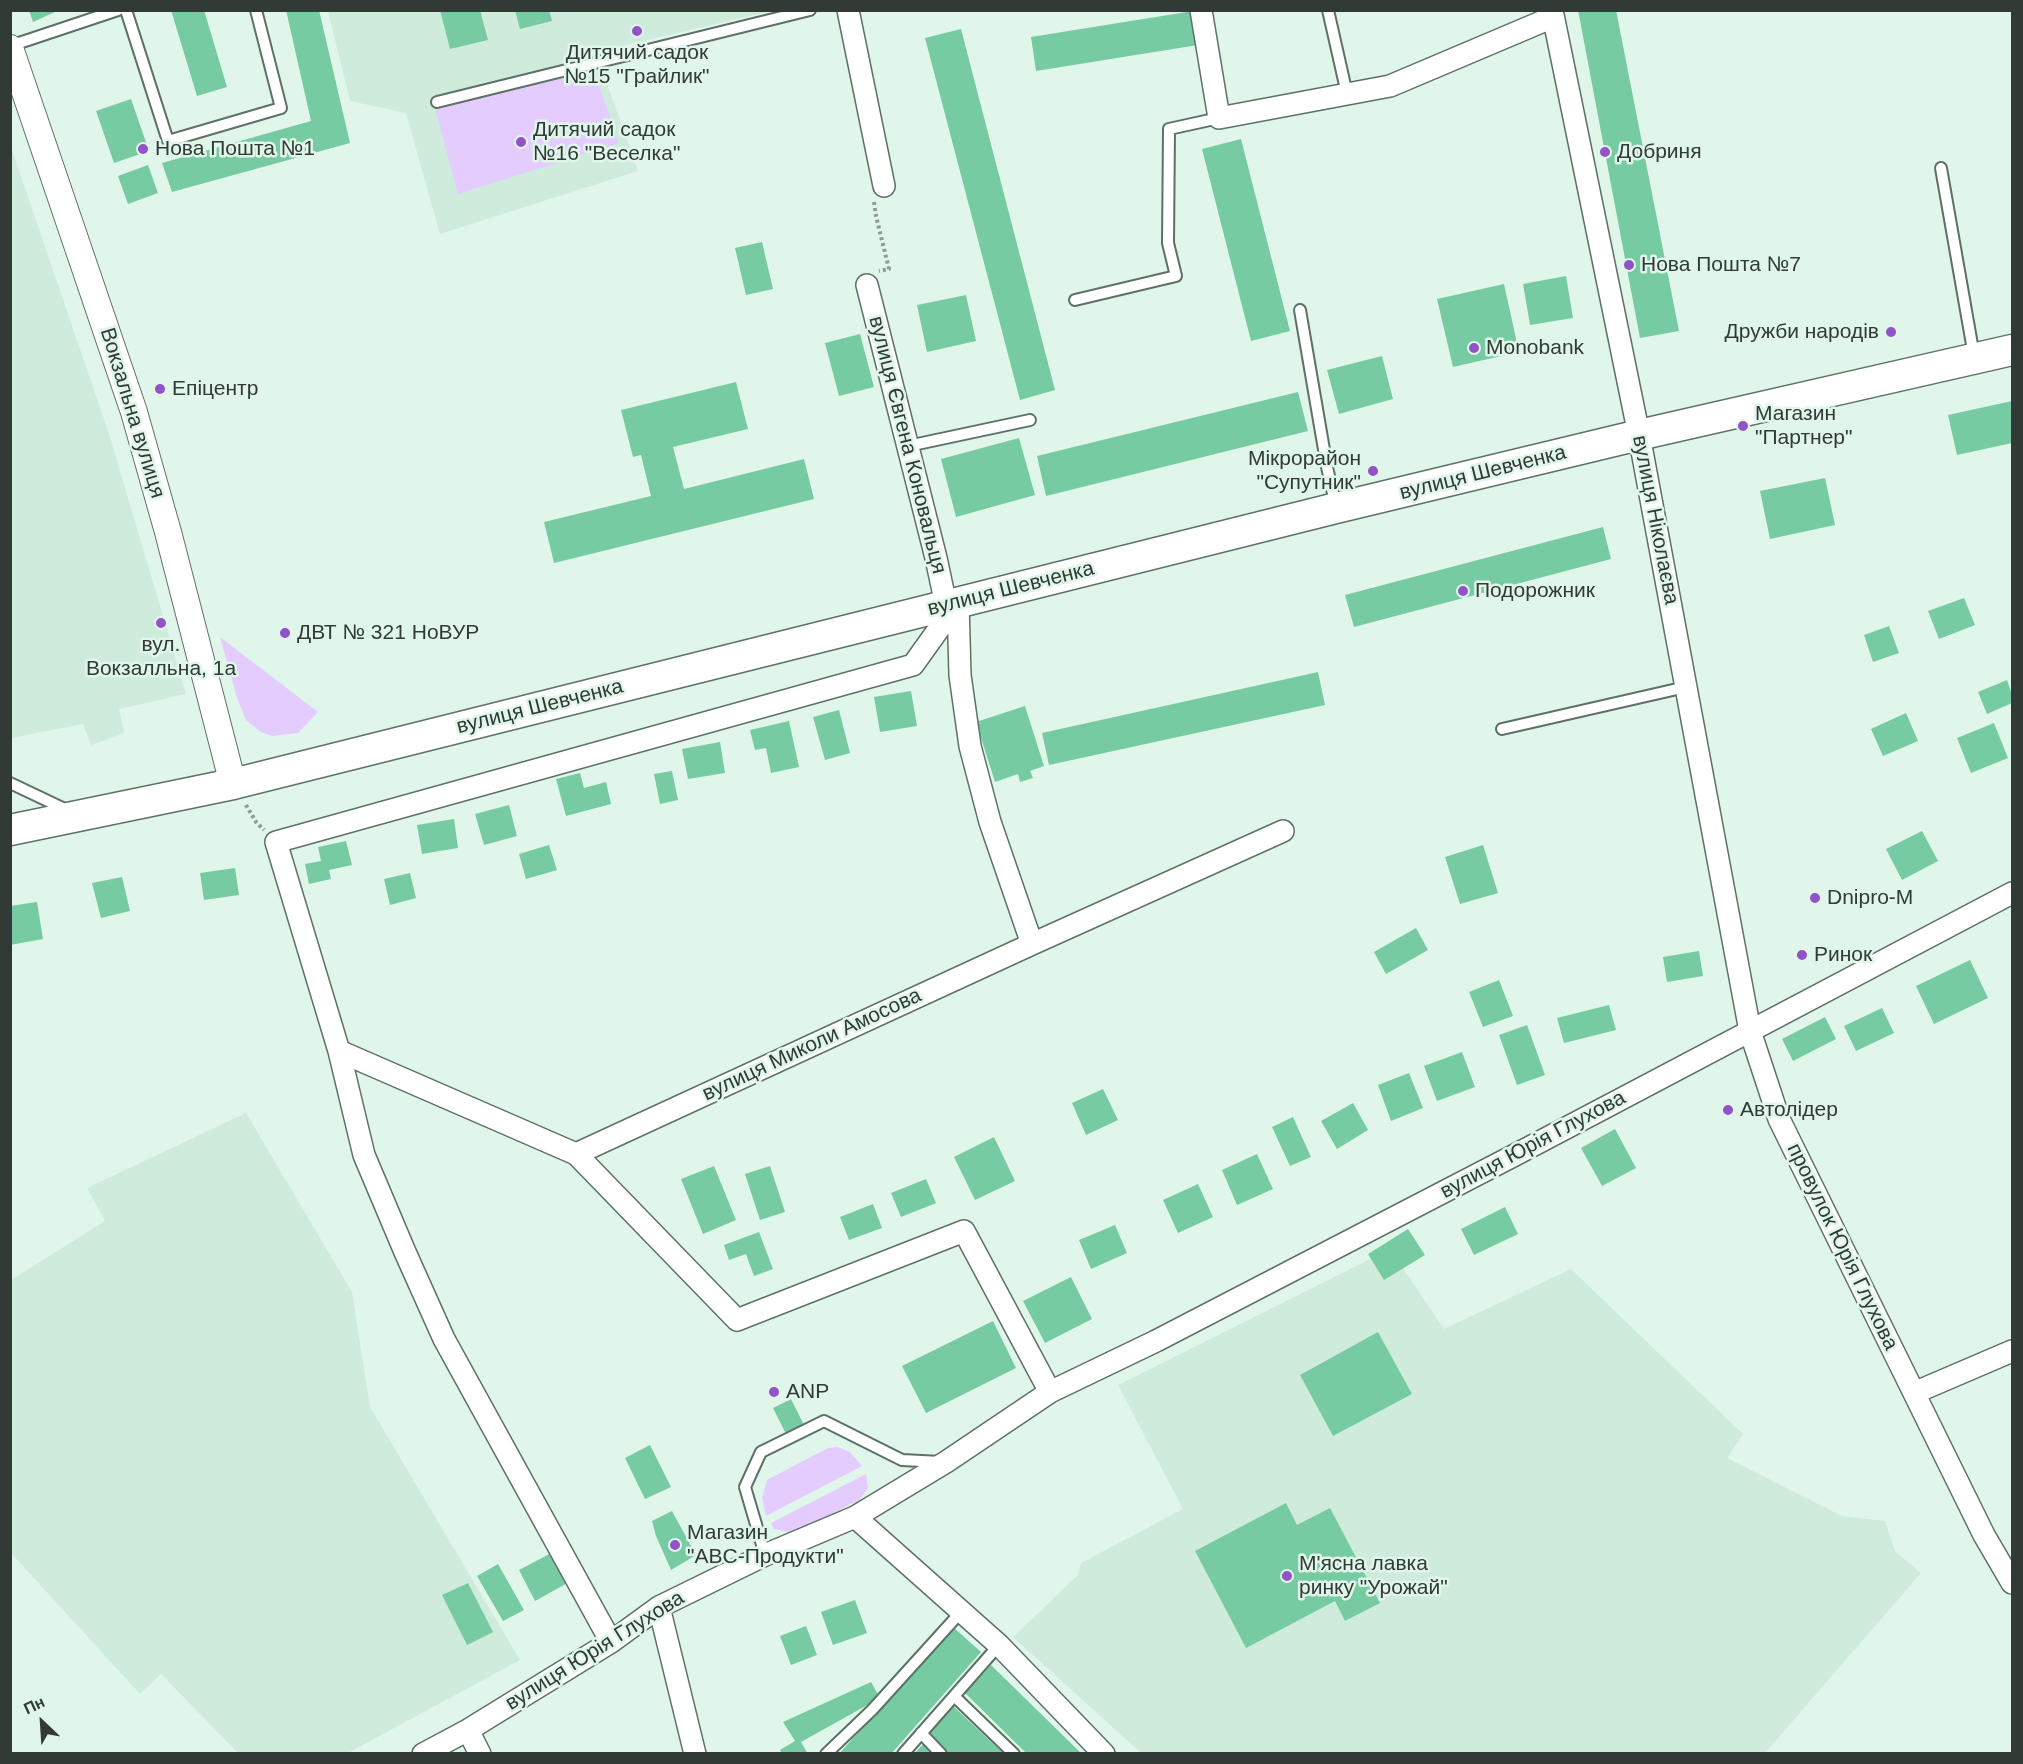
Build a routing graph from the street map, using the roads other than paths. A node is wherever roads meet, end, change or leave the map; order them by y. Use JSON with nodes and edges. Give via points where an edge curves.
{"nodes":[{"id":1,"x":118,"y":10,"type":"edge"},
{"id":2,"x":126,"y":10,"type":"edge"},
{"id":3,"x":256,"y":10,"type":"edge"},
{"id":4,"x":810,"y":10,"type":"edge"},
{"id":5,"x":848,"y":10,"type":"edge"},
{"id":6,"x":1201,"y":10,"type":"edge"},
{"id":7,"x":1328,"y":10,"type":"edge"},
{"id":8,"x":1553,"y":14,"type":"edge"},
{"id":9,"x":10,"y":47,"type":"edge"},
{"id":10,"x":1347,"y":94,"type":"junction"},
{"id":11,"x":437,"y":102,"type":"dead end"},
{"id":12,"x":1218,"y":118,"type":"junction"},
{"id":13,"x":1941,"y":168,"type":"dead end"},
{"id":14,"x":884,"y":186,"type":"road end"},
{"id":15,"x":867,"y":285,"type":"road end"},
{"id":16,"x":1075,"y":300,"type":"dead end"},
{"id":17,"x":1300,"y":310,"type":"dead end"},
{"id":18,"x":2013,"y":350,"type":"edge"},
{"id":19,"x":1975,"y":359,"type":"junction"},
{"id":20,"x":1030,"y":420,"type":"dead end"},
{"id":21,"x":1639,"y":435,"type":"junction"},
{"id":22,"x":908,"y":446,"type":"junction"},
{"id":23,"x":1336,"y":508,"type":"junction"},
{"id":24,"x":952,"y":603,"type":"junction"},
{"id":25,"x":1686,"y":687,"type":"junction"},
{"id":26,"x":1502,"y":729,"type":"dead end"},
{"id":27,"x":10,"y":783,"type":"edge"},
{"id":28,"x":233,"y":784,"type":"junction"},
{"id":29,"x":80,"y":816,"type":"junction"},
{"id":30,"x":10,"y":830,"type":"edge"},
{"id":31,"x":1283,"y":831,"type":"dead end"},
{"id":32,"x":2013,"y":893,"type":"edge"},
{"id":33,"x":1032,"y":944,"type":"junction"},
{"id":34,"x":1750,"y":1031,"type":"junction"},
{"id":35,"x":339,"y":1051,"type":"junction"},
{"id":36,"x":576,"y":1154,"type":"junction"},
{"id":37,"x":2013,"y":1351,"type":"edge"},
{"id":38,"x":1050,"y":1392,"type":"junction"},
{"id":39,"x":1914,"y":1393,"type":"junction"},
{"id":40,"x":946,"y":1462,"type":"junction"},
{"id":41,"x":855,"y":1517,"type":"junction"},
{"id":42,"x":765,"y":1555,"type":"junction"},
{"id":43,"x":2013,"y":1583,"type":"edge"},
{"id":44,"x":659,"y":1607,"type":"junction"},
{"id":45,"x":960,"y":1613,"type":"junction"},
{"id":46,"x":611,"y":1642,"type":"junction"},
{"id":47,"x":999,"y":1645,"type":"junction"},
{"id":48,"x":954,"y":1696,"type":"junction"},
{"id":49,"x":468,"y":1730,"type":"junction"},
{"id":50,"x":921,"y":1733,"type":"junction"},
{"id":51,"x":423,"y":1754,"type":"edge"},
{"id":52,"x":480,"y":1754,"type":"edge"},
{"id":53,"x":695,"y":1754,"type":"edge"},
{"id":54,"x":826,"y":1754,"type":"edge"},
{"id":55,"x":903,"y":1754,"type":"edge"},
{"id":56,"x":941,"y":1754,"type":"edge"},
{"id":57,"x":1014,"y":1754,"type":"edge"},
{"id":58,"x":1104,"y":1754,"type":"edge"}],
"edges":[{"from":1,"to":9,"type":"lane"},
{"from":2,"to":3,"type":"lane","via":[[168,141],[281,108]]},
{"from":4,"to":11,"type":"lane"},
{"from":5,"to":14,"type":"street"},
{"from":6,"to":12,"type":"street"},
{"from":7,"to":10,"type":"lane"},
{"from":8,"to":10,"type":"street","via":[[1390,86]]},
{"from":8,"to":21,"type":"street","name":"вулиця Ніколаєва"},
{"from":9,"to":28,"type":"street","name":"Вокзальна вулиця","via":[[134,412]]},
{"from":10,"to":12,"type":"street"},
{"from":12,"to":16,"type":"lane","via":[[1169,129],[1167,243],[1176,276]]},
{"from":13,"to":19,"type":"lane"},
{"from":15,"to":22,"type":"street","name":"вулиця Євгена Коновальця"},
{"from":17,"to":23,"type":"lane"},
{"from":18,"to":19,"type":"main road","name":"вулиця Шевченка"},
{"from":19,"to":21,"type":"main road","name":"вулиця Шевченка"},
{"from":20,"to":22,"type":"lane"},
{"from":21,"to":23,"type":"main road","name":"вулиця Шевченка"},
{"from":21,"to":25,"type":"street","name":"вулиця Ніколаєва"},
{"from":22,"to":24,"type":"street","name":"вулиця Євгена Коновальця"},
{"from":23,"to":24,"type":"main road","name":"вулиця Шевченка"},
{"from":24,"to":28,"type":"main road","name":"вулиця Шевченка"},
{"from":24,"to":33,"type":"street","name":"вулиця Євгена Коновальця","via":[[973,756],[990,822]]},
{"from":24,"to":35,"type":"street","via":[[913,665],[276,842]]},
{"from":25,"to":26,"type":"lane"},
{"from":25,"to":34,"type":"street","name":"вулиця Ніколаєва"},
{"from":27,"to":29,"type":"lane"},
{"from":28,"to":29,"type":"main road","name":"вулиця Шевченка"},
{"from":29,"to":30,"type":"main road","name":"вулиця Шевченка"},
{"from":31,"to":33,"type":"street","name":"вулиця Миколи Амосова"},
{"from":32,"to":34,"type":"street","name":"вулиця Юрія Глухова"},
{"from":33,"to":36,"type":"street","name":"вулиця Миколи Амосова"},
{"from":34,"to":38,"type":"street","name":"вулиця Юрія Глухова","via":[[1156,1341]]},
{"from":34,"to":39,"type":"street","name":"провулок Юрія Глухова","via":[[1779,1119]]},
{"from":35,"to":36,"type":"street"},
{"from":35,"to":46,"type":"street","via":[[364,1155],[444,1339]]},
{"from":36,"to":38,"type":"street","via":[[737,1320],[964,1231]]},
{"from":37,"to":39,"type":"street"},
{"from":38,"to":40,"type":"street","name":"вулиця Юрія Глухова"},
{"from":39,"to":43,"type":"street","name":"провулок Юрія Глухова","via":[[1984,1535]]},
{"from":40,"to":41,"type":"street","name":"вулиця Юрія Глухова"},
{"from":40,"to":42,"type":"lane","via":[[902,1460],[824,1421],[761,1452],[745,1487]]},
{"from":41,"to":42,"type":"street","name":"вулиця Юрія Глухова"},
{"from":41,"to":45,"type":"street"},
{"from":42,"to":44,"type":"street","name":"вулиця Юрія Глухова"},
{"from":44,"to":46,"type":"street","name":"вулиця Юрія Глухова"},
{"from":44,"to":53,"type":"street"},
{"from":45,"to":47,"type":"street"},
{"from":45,"to":54,"type":"lane","via":[[872,1710]]},
{"from":46,"to":49,"type":"street","name":"вулиця Юрія Глухова"},
{"from":47,"to":48,"type":"lane"},
{"from":47,"to":58,"type":"street"},
{"from":48,"to":50,"type":"lane"},
{"from":48,"to":57,"type":"lane"},
{"from":49,"to":51,"type":"street","name":"вулиця Юрія Глухова"},
{"from":49,"to":52,"type":"street"},
{"from":50,"to":55,"type":"lane"},
{"from":50,"to":56,"type":"lane"}]}
